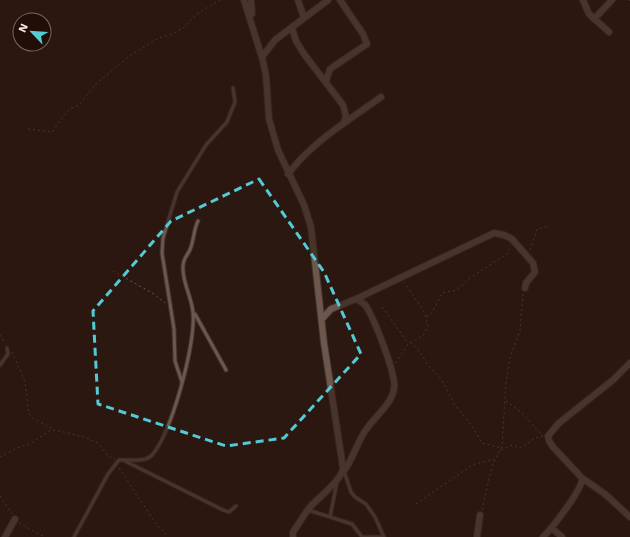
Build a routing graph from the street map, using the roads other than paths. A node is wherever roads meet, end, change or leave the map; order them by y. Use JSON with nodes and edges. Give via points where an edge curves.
{"nodes":[{"id":1,"x":244,"y":0,"type":"edge"},
{"id":2,"x":250,"y":0,"type":"edge"},
{"id":3,"x":298,"y":0,"type":"edge"},
{"id":4,"x":328,"y":0,"type":"edge"},
{"id":5,"x":340,"y":0,"type":"edge"},
{"id":6,"x":583,"y":0,"type":"edge"},
{"id":7,"x":612,"y":0,"type":"edge"},
{"id":8,"x":304,"y":18,"type":"junction"},
{"id":9,"x":594,"y":19,"type":"junction"},
{"id":10,"x":253,"y":24,"type":"junction"},
{"id":11,"x":292,"y":28,"type":"junction"},
{"id":12,"x":609,"y":32,"type":"dead end"},
{"id":13,"x":262,"y":57,"type":"junction"},
{"id":14,"x":326,"y":81,"type":"junction"},
{"id":15,"x":233,"y":88,"type":"dead end"},
{"id":16,"x":381,"y":97,"type":"dead end"},
{"id":17,"x":344,"y":122,"type":"junction"},
{"id":18,"x":288,"y":174,"type":"junction"},
{"id":19,"x":198,"y":221,"type":"dead end"},
{"id":20,"x":525,"y":288,"type":"road end"},
{"id":21,"x":362,"y":296,"type":"junction"},
{"id":22,"x":356,"y":299,"type":"junction"},
{"id":23,"x":364,"y":304,"type":"junction"},
{"id":24,"x":194,"y":312,"type":"junction"},
{"id":25,"x":322,"y":319,"type":"junction"},
{"id":26,"x":7,"y":348,"type":"road end"},
{"id":27,"x":0,"y":365,"type":"edge"},
{"id":28,"x":629,"y":365,"type":"edge"},
{"id":29,"x":226,"y":370,"type":"dead end"},
{"id":30,"x":182,"y":382,"type":"junction"},
{"id":31,"x":123,"y":460,"type":"junction"},
{"id":32,"x":343,"y":472,"type":"junction"},
{"id":33,"x":582,"y":478,"type":"junction"},
{"id":34,"x":337,"y":480,"type":"junction"},
{"id":35,"x":236,"y":506,"type":"dead end"},
{"id":36,"x":308,"y":510,"type":"junction"},
{"id":37,"x":480,"y":515,"type":"road end"},
{"id":38,"x":330,"y":517,"type":"junction"},
{"id":39,"x":630,"y":517,"type":"edge"},
{"id":40,"x":15,"y":520,"type":"dead end"},
{"id":41,"x":552,"y":528,"type":"junction"},
{"id":42,"x":5,"y":537,"type":"edge"},
{"id":43,"x":74,"y":537,"type":"edge"},
{"id":44,"x":293,"y":537,"type":"edge"},
{"id":45,"x":384,"y":537,"type":"edge"},
{"id":46,"x":477,"y":537,"type":"edge"},
{"id":47,"x":543,"y":537,"type":"edge"},
{"id":48,"x":562,"y":537,"type":"edge"}],
"edges":[{"from":1,"to":10,"type":"street"},
{"from":2,"to":10,"type":"street"},
{"from":3,"to":8,"type":"street"},
{"from":4,"to":8,"type":"street"},
{"from":5,"to":14,"type":"street","via":[[367,44],[330,69]]},
{"from":6,"to":9,"type":"street"},
{"from":7,"to":9,"type":"street"},
{"from":8,"to":11,"type":"street"},
{"from":9,"to":12,"type":"street"},
{"from":10,"to":13,"type":"street"},
{"from":11,"to":13,"type":"street","via":[[275,40]]},
{"from":11,"to":14,"type":"street","via":[[304,54]]},
{"from":13,"to":18,"type":"street","via":[[266,76],[268,119]]},
{"from":14,"to":17,"type":"street","via":[[343,105],[346,116]]},
{"from":15,"to":30,"type":"lane","via":[[235,102],[227,122],[206,145],[174,199],[162,245],[174,329],[175,361]]},
{"from":16,"to":17,"type":"street"},
{"from":17,"to":18,"type":"street","via":[[309,150]]},
{"from":18,"to":25,"type":"street","via":[[304,205],[311,228]]},
{"from":19,"to":24,"type":"lane","via":[[183,268]]},
{"from":20,"to":21,"type":"street","via":[[535,267],[510,237],[494,233]]},
{"from":21,"to":22,"type":"street"},
{"from":21,"to":23,"type":"street"},
{"from":22,"to":23,"type":"street"},
{"from":22,"to":25,"type":"street","via":[[331,309]]},
{"from":23,"to":32,"type":"street","via":[[386,350],[395,388],[367,427]]},
{"from":24,"to":29,"type":"lane"},
{"from":24,"to":30,"type":"lane"},
{"from":25,"to":32,"type":"street"},
{"from":26,"to":27,"type":"lane","via":[[8,354]]},
{"from":28,"to":33,"type":"street","via":[[550,433],[549,440],[553,447]]},
{"from":30,"to":31,"type":"lane","via":[[173,417],[152,455],[140,460]]},
{"from":31,"to":35,"type":"lane","via":[[223,510],[231,511]]},
{"from":31,"to":43,"type":"lane","via":[[118,461]]},
{"from":32,"to":34,"type":"street"},
{"from":32,"to":45,"type":"lane","via":[[351,492],[366,504]]},
{"from":33,"to":39,"type":"street","via":[[605,494]]},
{"from":33,"to":41,"type":"street","via":[[578,492]]},
{"from":34,"to":36,"type":"street"},
{"from":34,"to":38,"type":"lane"},
{"from":36,"to":38,"type":"lane"},
{"from":36,"to":44,"type":"street","via":[[293,532]]},
{"from":37,"to":46,"type":"street"},
{"from":38,"to":45,"type":"lane","via":[[352,524],[362,537]]},
{"from":40,"to":42,"type":"street"},
{"from":41,"to":47,"type":"street"},
{"from":41,"to":48,"type":"street"}]}
